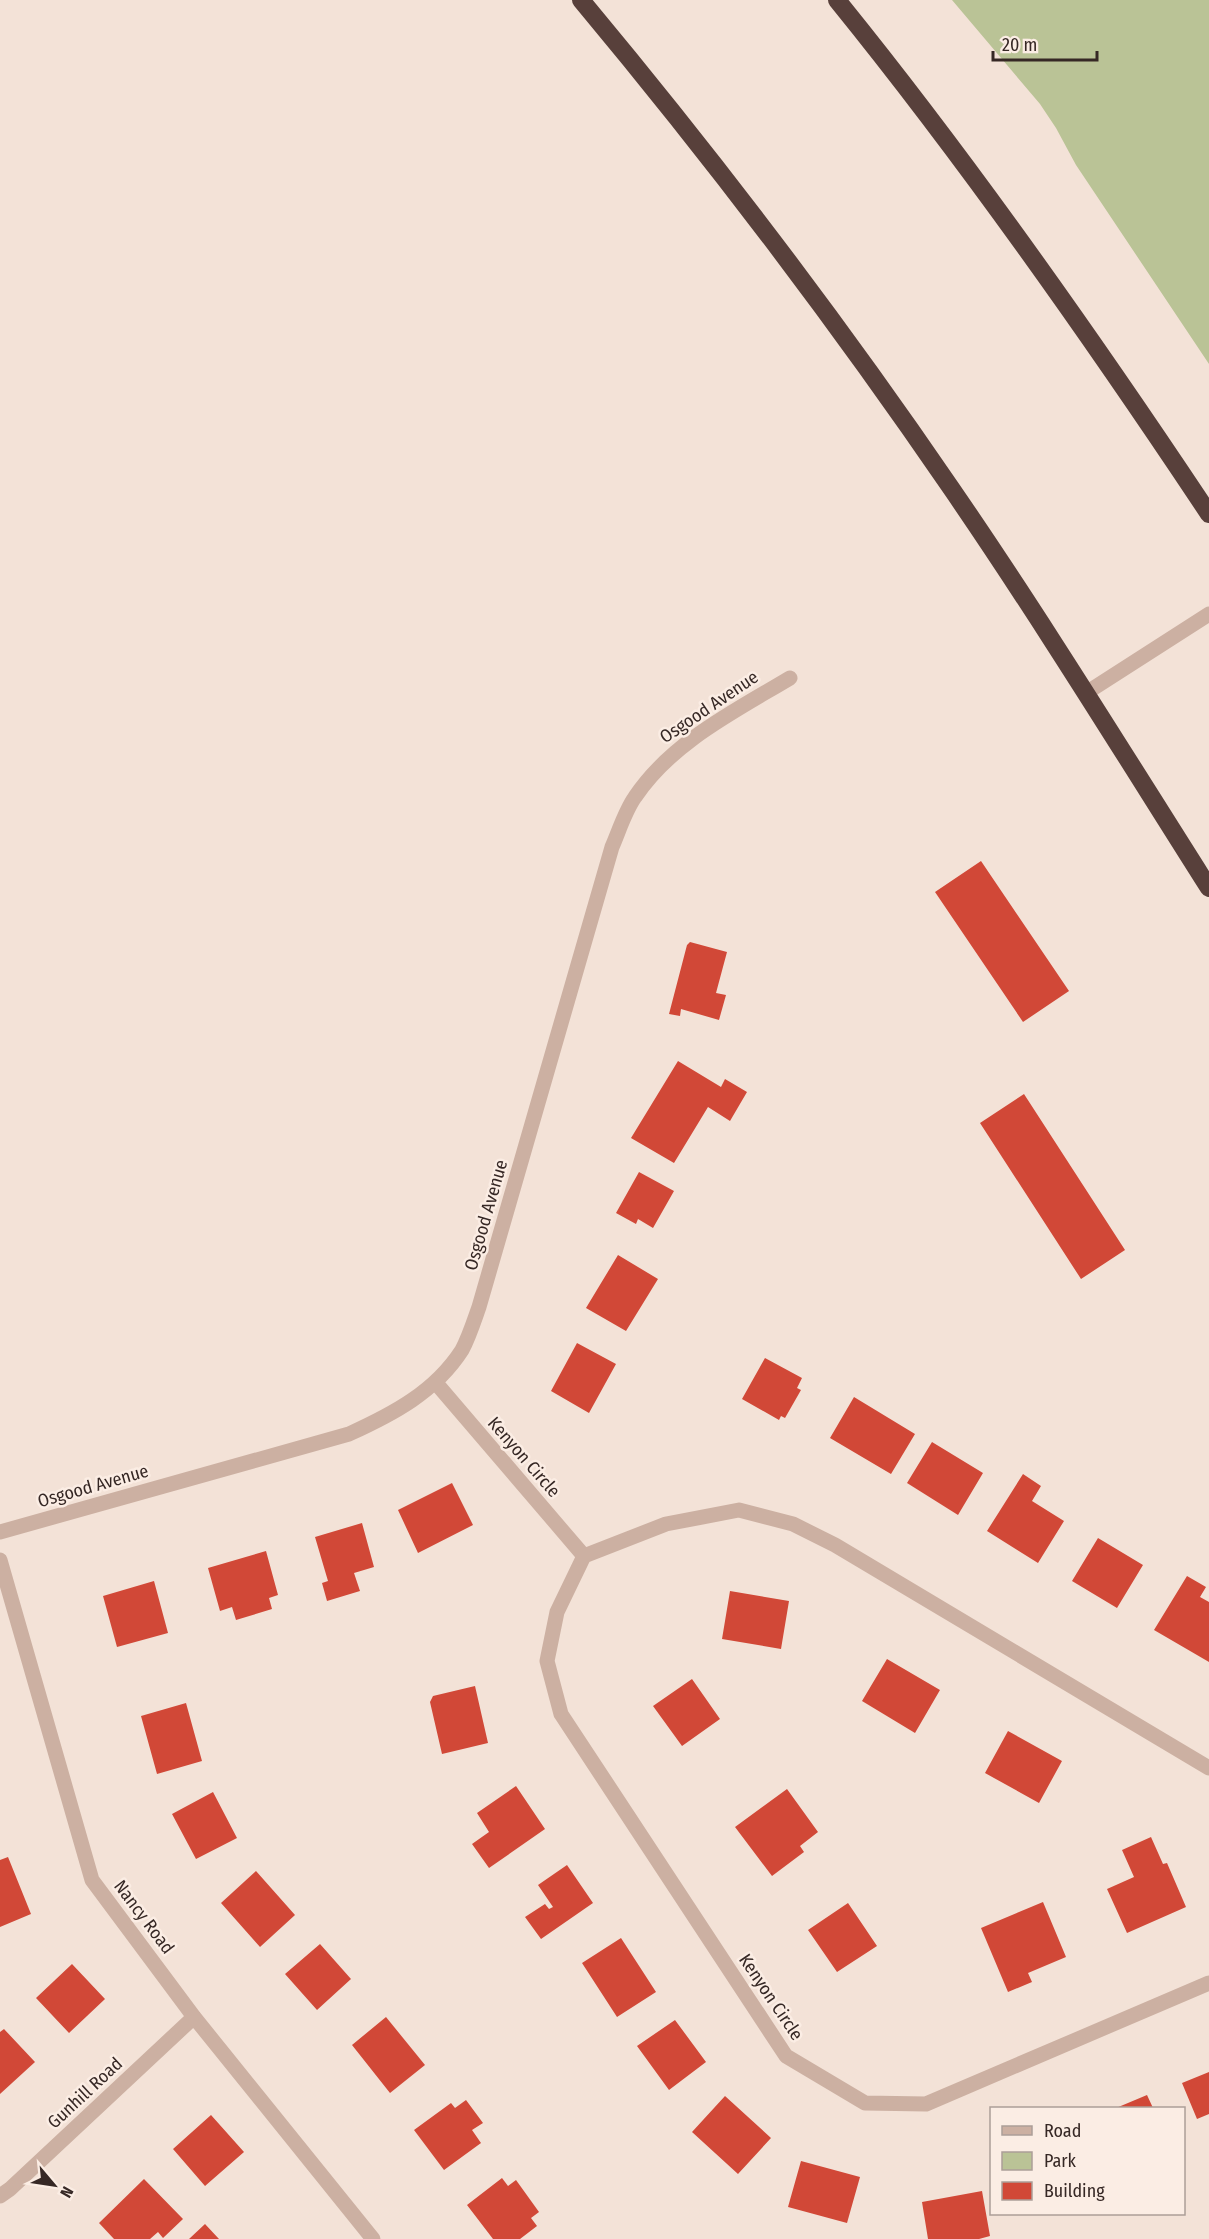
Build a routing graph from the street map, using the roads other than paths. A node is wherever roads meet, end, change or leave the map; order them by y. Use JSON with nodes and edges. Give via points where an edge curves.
{"nodes":[{"id":1,"x":581,"y":0,"type":"edge"},
{"id":2,"x":837,"y":0,"type":"edge"},
{"id":3,"x":1209,"y":514,"type":"edge"},
{"id":4,"x":1209,"y":614,"type":"edge"},
{"id":5,"x":790,"y":678,"type":"dead end"},
{"id":6,"x":1086,"y":693,"type":"junction"},
{"id":7,"x":1209,"y":888,"type":"edge"},
{"id":8,"x":436,"y":1383,"type":"junction"},
{"id":9,"x":0,"y":1532,"type":"edge"},
{"id":10,"x":584,"y":1556,"type":"junction"},
{"id":11,"x":0,"y":1560,"type":"edge"},
{"id":12,"x":1209,"y":1768,"type":"edge"},
{"id":13,"x":1209,"y":1983,"type":"edge"},
{"id":14,"x":194,"y":2017,"type":"junction"},
{"id":15,"x":0,"y":2196,"type":"edge"},
{"id":16,"x":373,"y":2239,"type":"edge"}],
"edges":[{"from":1,"to":6,"type":"highway","via":[[734,189],[841,332],[951,488]]},
{"from":2,"to":3,"type":"highway","via":[[1037,265]]},
{"from":4,"to":6,"type":"street"},
{"from":5,"to":8,"type":"street","name":"Osgood Avenue","via":[[709,727],[667,759],[634,798],[612,847],[479,1307],[462,1349]]},
{"from":6,"to":7,"type":"highway"},
{"from":8,"to":9,"type":"street","name":"Osgood Avenue","via":[[393,1414],[349,1434]]},
{"from":8,"to":10,"type":"street","name":"Kenyon Circle"},
{"from":10,"to":12,"type":"street","via":[[666,1524],[740,1510],[793,1524],[835,1545]]},
{"from":10,"to":13,"type":"street","name":"Kenyon Circle","via":[[557,1612],[547,1661],[561,1714],[786,2056],[865,2103],[926,2104]]},
{"from":11,"to":14,"type":"street","name":"Nancy Road","via":[[92,1880]]},
{"from":14,"to":15,"type":"street","name":"Gunhill Road"},
{"from":14,"to":16,"type":"street","name":"Nancy Road"}]}
